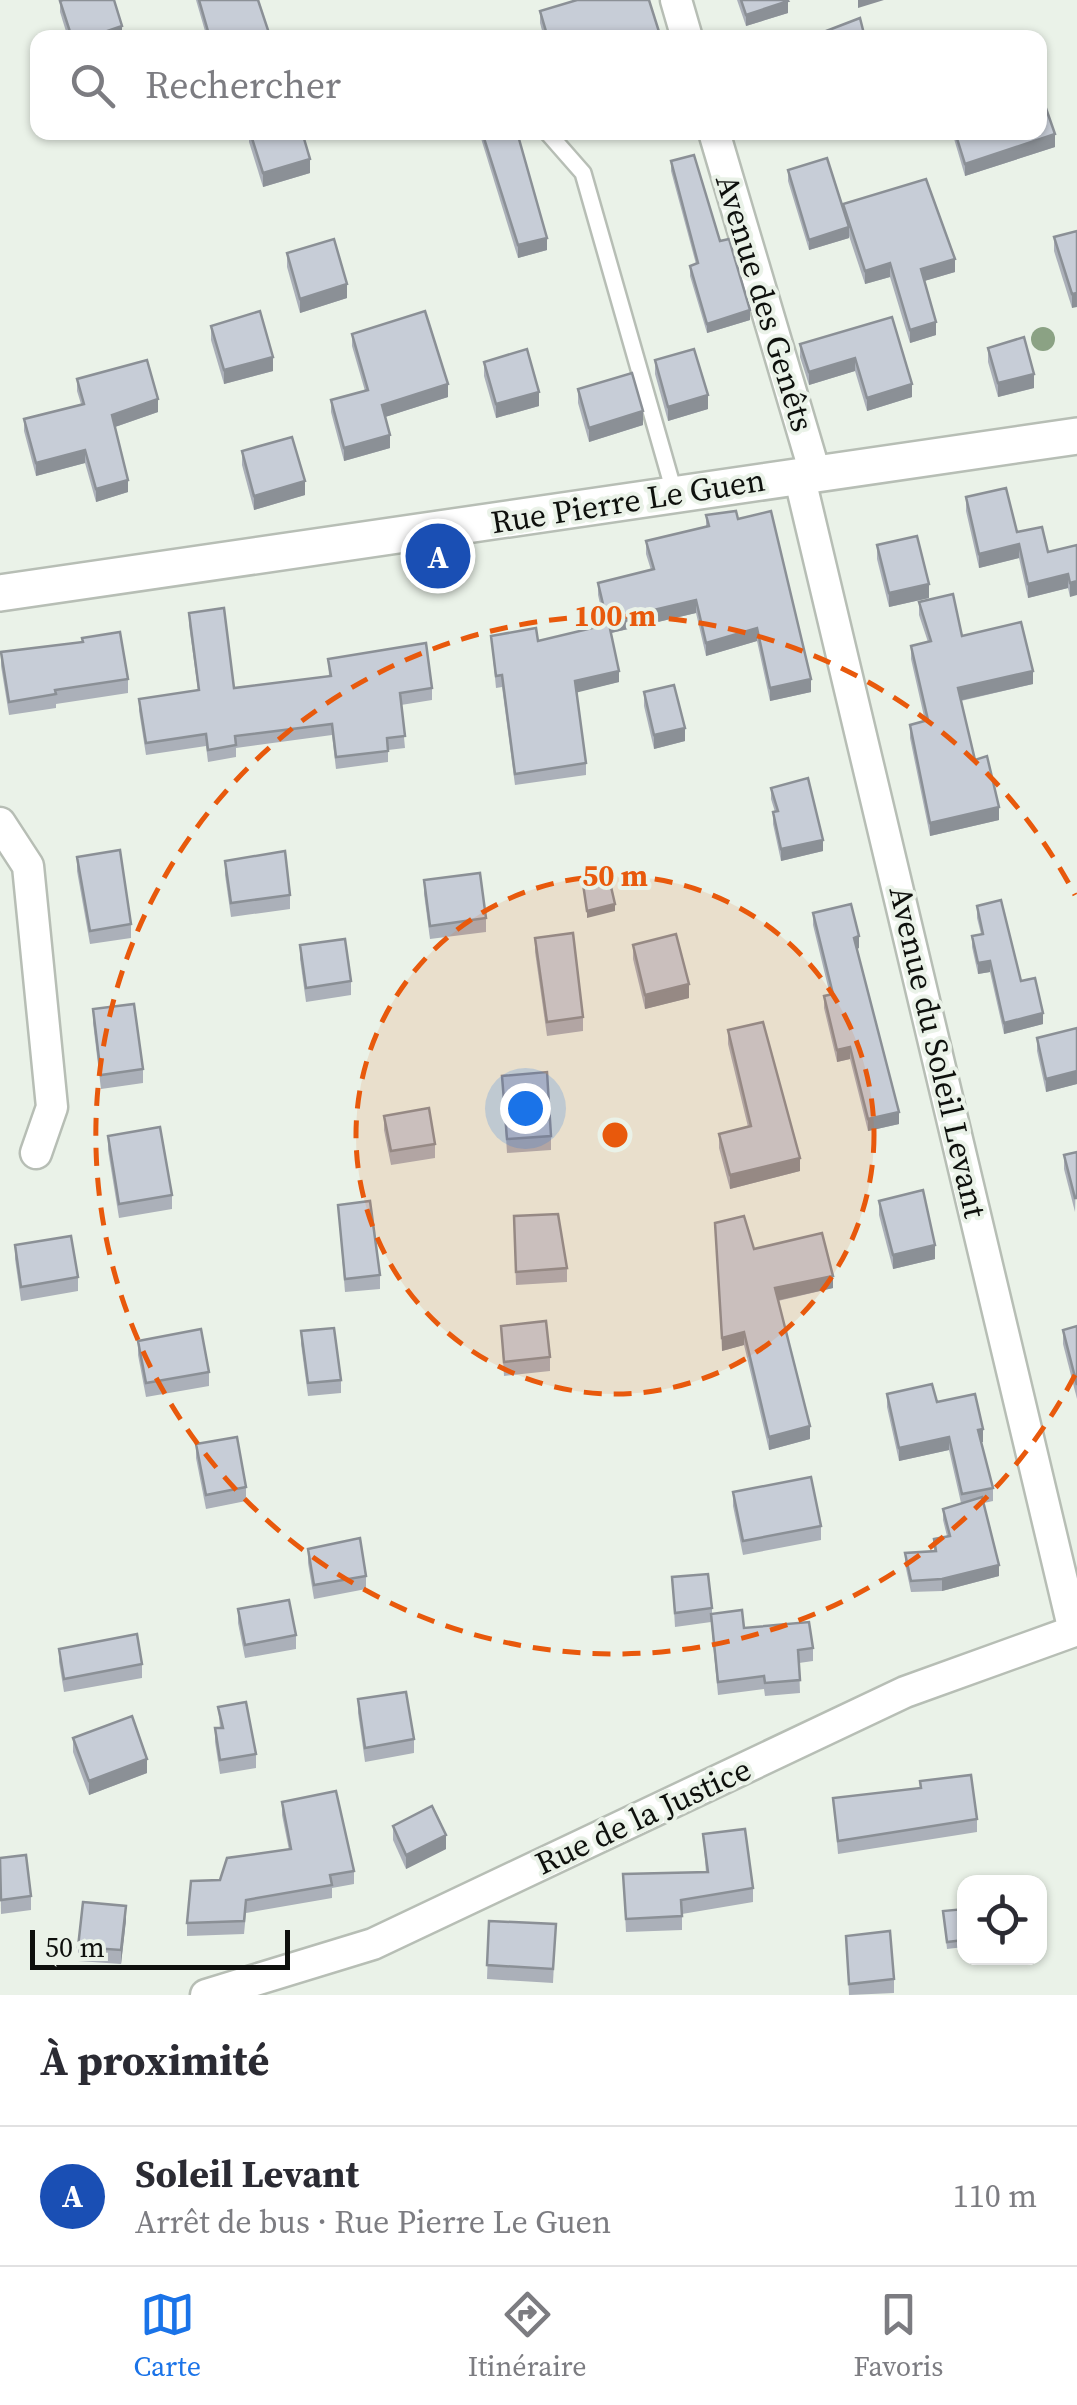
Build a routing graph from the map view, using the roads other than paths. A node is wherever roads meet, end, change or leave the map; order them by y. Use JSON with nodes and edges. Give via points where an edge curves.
{"nodes":[{"id":1,"x":676,"y":0,"type":"edge"},
{"id":2,"x":685,"y":30,"type":"edge"},
{"id":3,"x":555,"y":140,"type":"edge"},
{"id":4,"x":716,"y":140,"type":"edge"},
{"id":5,"x":1077,"y":436,"type":"edge"},
{"id":6,"x":807,"y":474,"type":"junction"},
{"id":7,"x":675,"y":495,"type":"junction"},
{"id":8,"x":0,"y":592,"type":"edge"},
{"id":9,"x":0,"y":823,"type":"edge"},
{"id":10,"x":36,"y":1153,"type":"dead end"},
{"id":11,"x":1076,"y":1630,"type":"edge"},
{"id":12,"x":206,"y":1995,"type":"edge"}],
"edges":[{"from":1,"to":2,"type":"street"},
{"from":3,"to":7,"type":"lane","via":[[583,173]]},
{"from":4,"to":6,"type":"street","name":"Avenue des Genêts"},
{"from":5,"to":6,"type":"street","name":"Rue Pierre Le Guen"},
{"from":6,"to":7,"type":"street","name":"Rue Pierre Le Guen"},
{"from":6,"to":11,"type":"street","name":"Avenue du Soleil Levant"},
{"from":7,"to":8,"type":"street","name":"Rue Pierre Le Guen"},
{"from":9,"to":10,"type":"street","via":[[28,866],[52,1108]]},
{"from":11,"to":12,"type":"street","name":"Rue de la Justice","via":[[905,1692],[374,1944]]}]}
